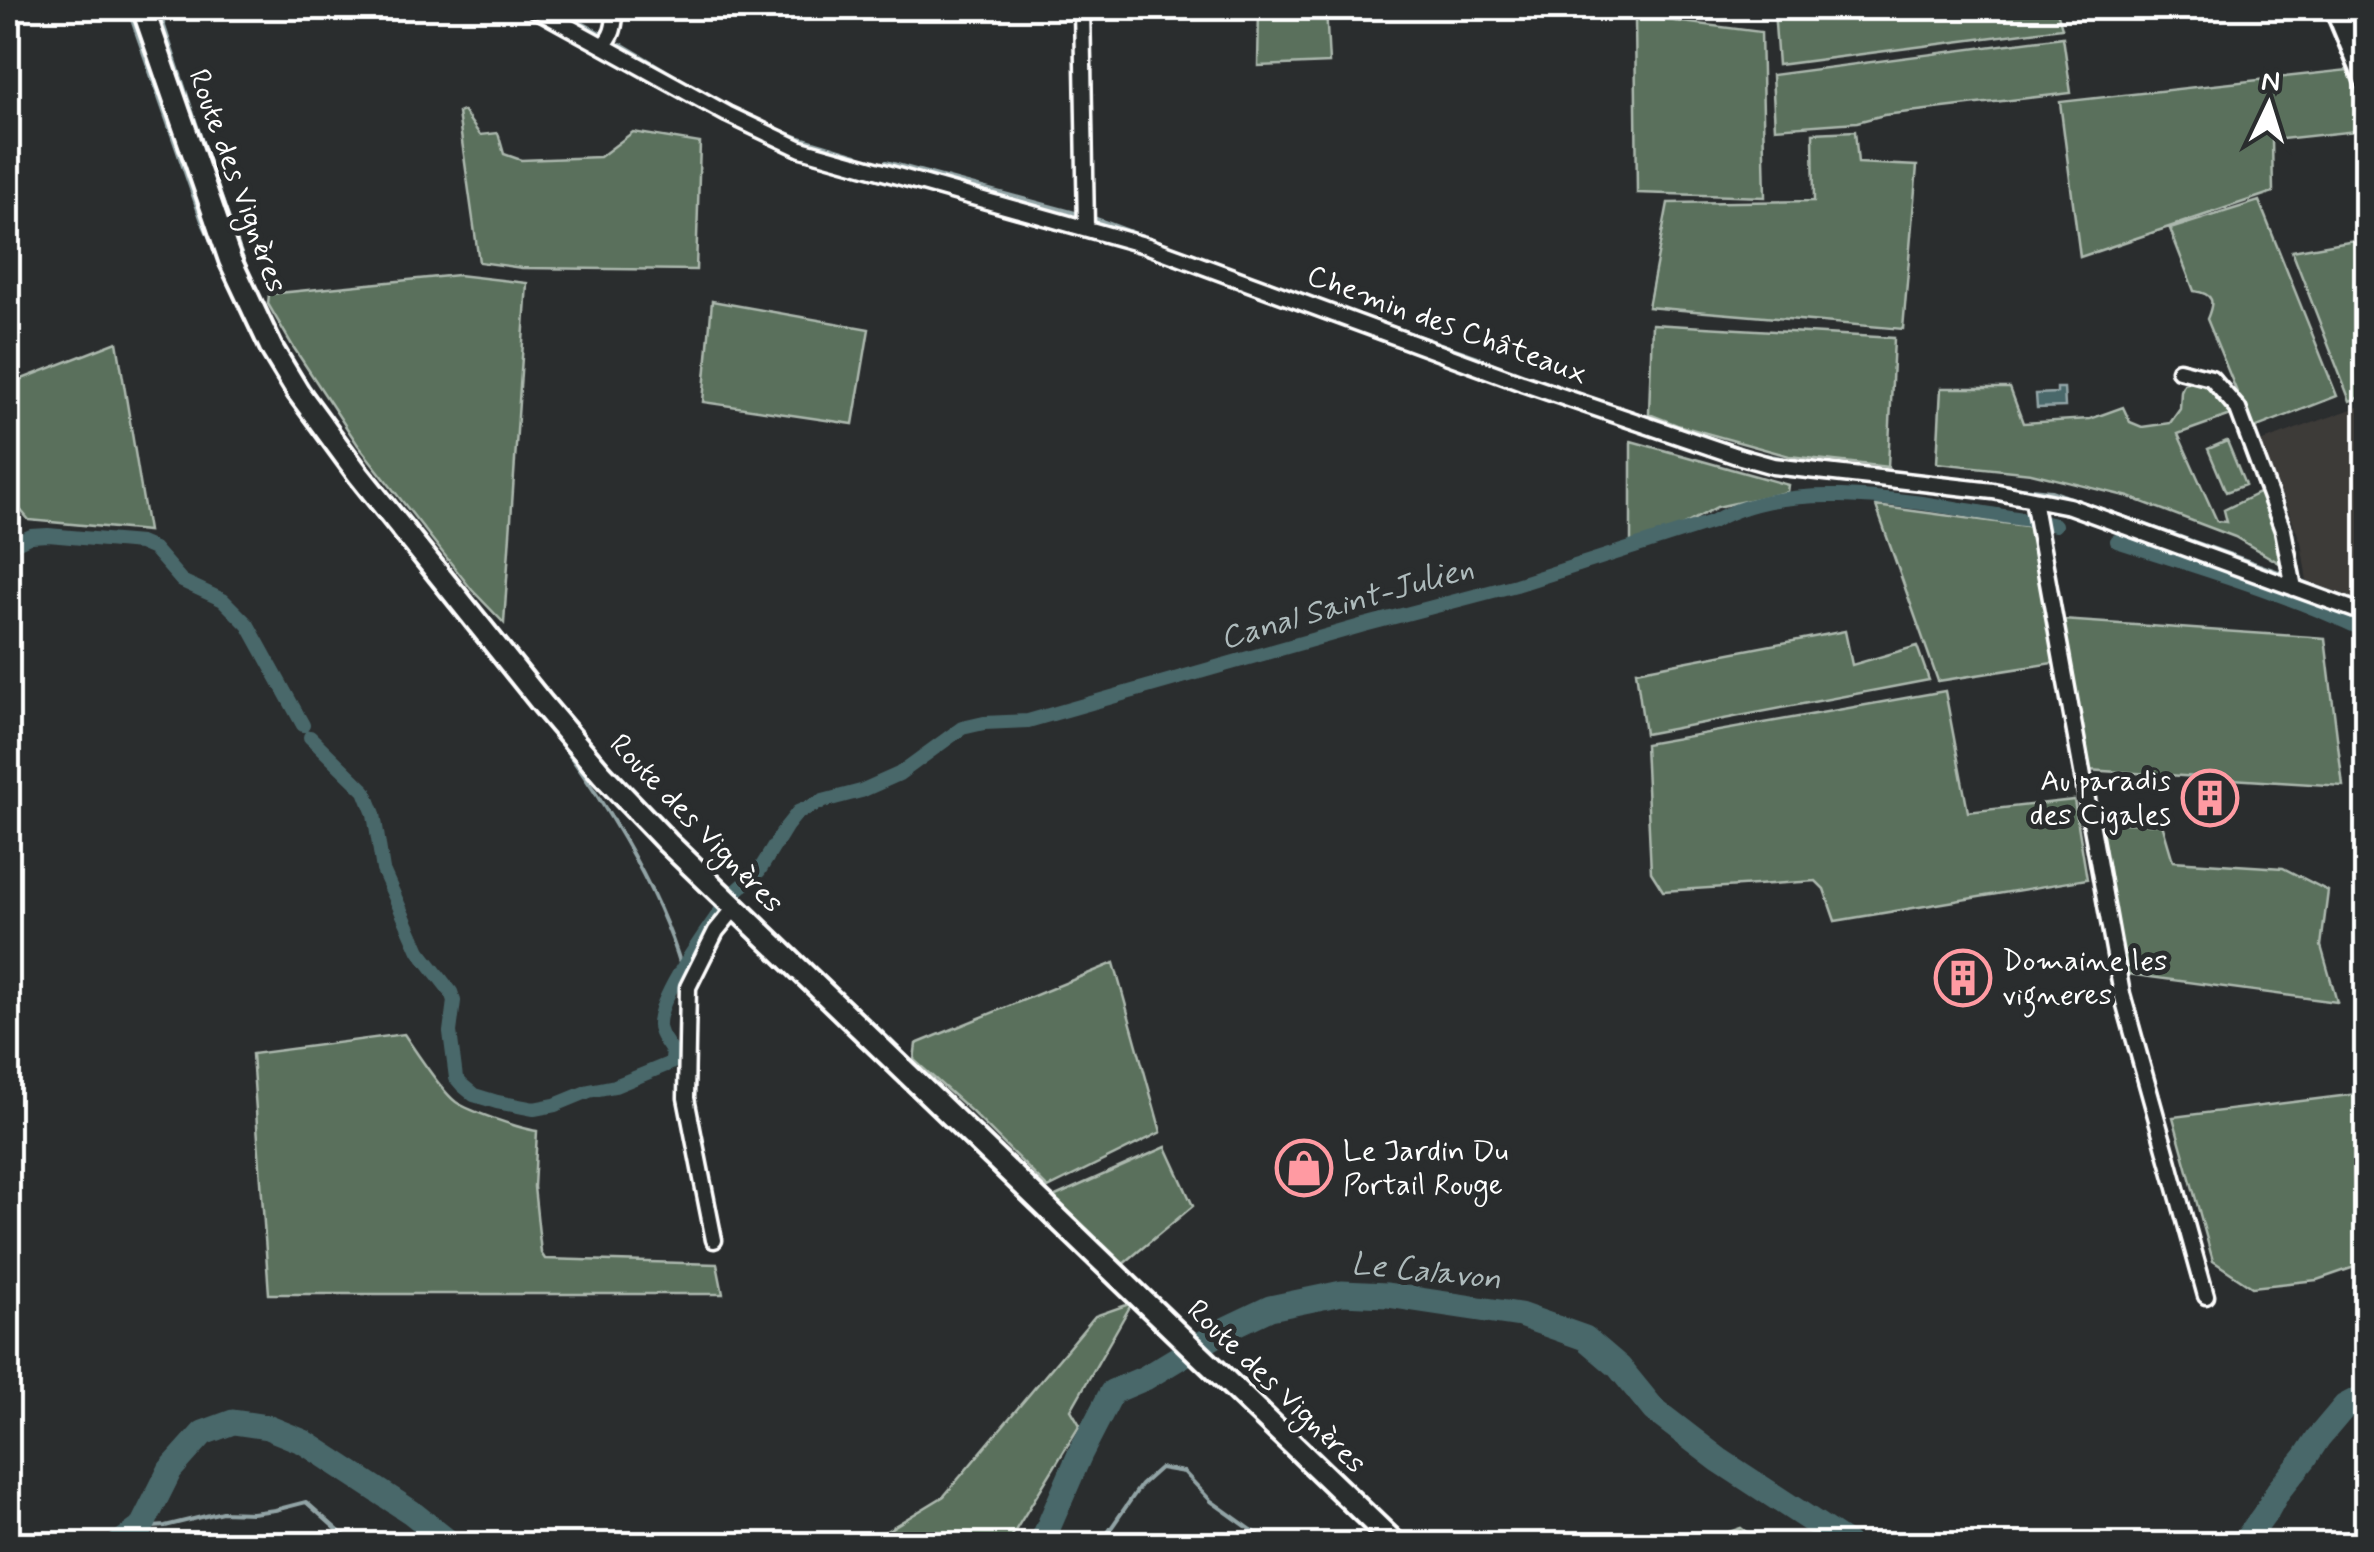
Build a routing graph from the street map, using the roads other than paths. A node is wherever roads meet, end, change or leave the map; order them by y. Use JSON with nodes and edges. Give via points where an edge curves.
{"nodes":[{"id":1,"x":142,"y":8,"type":"edge"},
{"id":2,"x":534,"y":8,"type":"edge"},
{"id":3,"x":616,"y":8,"type":"edge"},
{"id":4,"x":1082,"y":8,"type":"edge"},
{"id":5,"x":2336,"y":8,"type":"edge"},
{"id":6,"x":603,"y":46,"type":"junction"},
{"id":7,"x":2366,"y":80,"type":"edge"},
{"id":8,"x":1086,"y":227,"type":"junction"},
{"id":9,"x":2179,"y":370,"type":"dead end"},
{"id":10,"x":2033,"y":499,"type":"junction"},
{"id":11,"x":2294,"y":588,"type":"junction"},
{"id":12,"x":2366,"y":614,"type":"edge"},
{"id":13,"x":729,"y":902,"type":"junction"},
{"id":14,"x":714,"y":1240,"type":"dead end"},
{"id":15,"x":2206,"y":1296,"type":"dead end"},
{"id":16,"x":1396,"y":1544,"type":"edge"}],
"edges":[{"from":1,"to":13,"type":"street","name":"Route des Vignères","via":[[230,260],[298,392],[565,731]]},
{"from":2,"to":6,"type":"street","name":"Chemin des Châteaux"},
{"from":3,"to":6,"type":"street"},
{"from":4,"to":8,"type":"street"},
{"from":5,"to":7,"type":"street"},
{"from":6,"to":8,"type":"street","name":"Chemin des Châteaux","via":[[802,149]]},
{"from":8,"to":10,"type":"street","name":"Chemin des Châteaux","via":[[1773,466]]},
{"from":9,"to":11,"type":"street","via":[[2211,378],[2238,409],[2283,530]]},
{"from":10,"to":11,"type":"street","name":"Chemin des Châteaux","via":[[2070,506]]},
{"from":10,"to":15,"type":"street","via":[[2122,994]]},
{"from":11,"to":12,"type":"street","name":"Chemin des Châteaux"},
{"from":13,"to":14,"type":"street","via":[[688,986],[686,1098]]},
{"from":13,"to":16,"type":"street","name":"Route des Vignères"}]}
